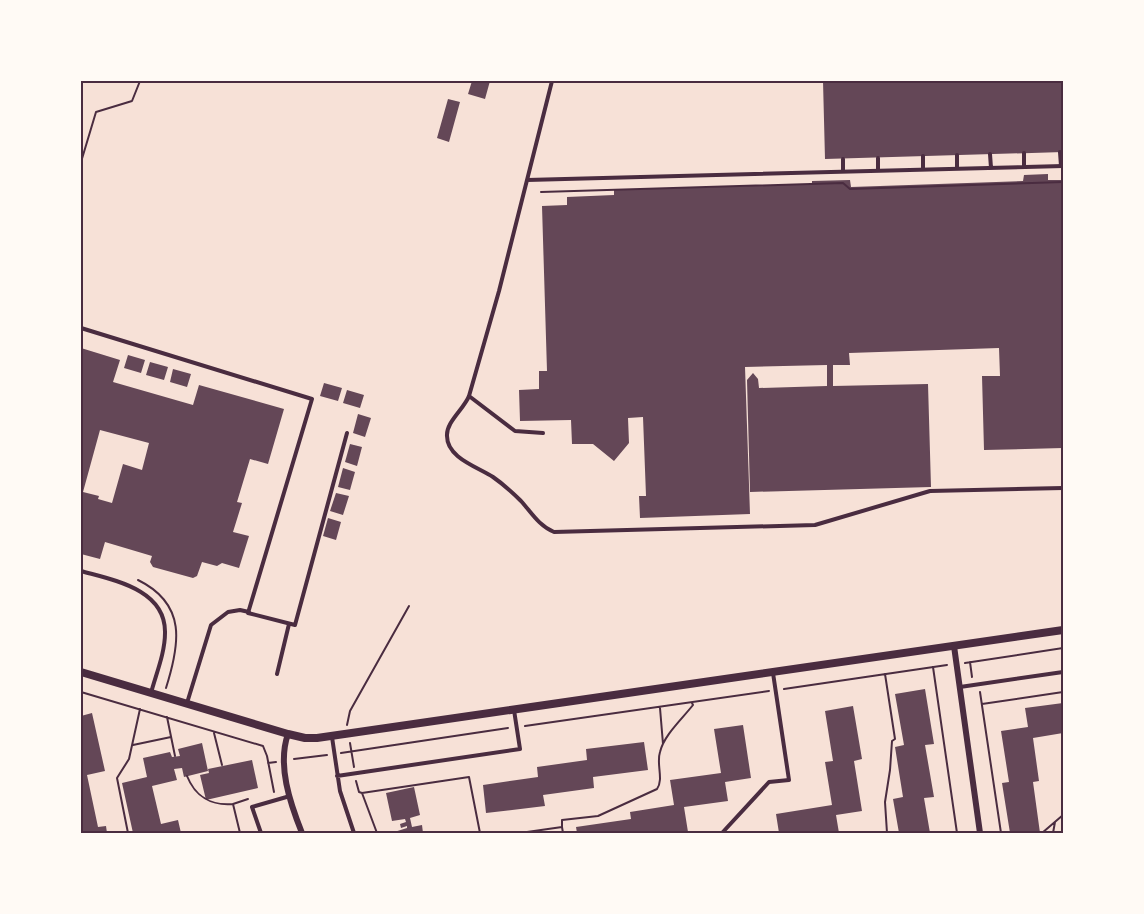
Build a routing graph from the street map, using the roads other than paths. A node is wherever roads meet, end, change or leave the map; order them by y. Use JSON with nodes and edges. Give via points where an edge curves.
{"nodes":[{"id":1,"x":552,"y":81,"type":"edge"},
{"id":2,"x":1060,"y":152,"type":"dead end"},
{"id":3,"x":1024,"y":153,"type":"dead end"},
{"id":4,"x":990,"y":154,"type":"dead end"},
{"id":5,"x":923,"y":156,"type":"dead end"},
{"id":6,"x":957,"y":156,"type":"dead end"},
{"id":7,"x":878,"y":158,"type":"dead end"},
{"id":8,"x":843,"y":159,"type":"dead end"},
{"id":9,"x":1062,"y":166,"type":"edge"},
{"id":10,"x":1024,"y":167,"type":"junction"},
{"id":11,"x":957,"y":168,"type":"junction"},
{"id":12,"x":991,"y":168,"type":"junction"},
{"id":13,"x":924,"y":169,"type":"junction"},
{"id":14,"x":878,"y":170,"type":"junction"},
{"id":15,"x":843,"y":171,"type":"junction"},
{"id":16,"x":527,"y":180,"type":"junction"},
{"id":17,"x":81,"y":328,"type":"edge"},
{"id":18,"x":470,"y":396,"type":"junction"},
{"id":19,"x":347,"y":433,"type":"dead end"},
{"id":20,"x":543,"y":433,"type":"dead end"},
{"id":21,"x":1063,"y":488,"type":"edge"},
{"id":22,"x":81,"y":571,"type":"edge"},
{"id":23,"x":249,"y":612,"type":"junction"},
{"id":24,"x":290,"y":624,"type":"junction"},
{"id":25,"x":1063,"y":630,"type":"edge"},
{"id":26,"x":954,"y":646,"type":"junction"},
{"id":27,"x":81,"y":672,"type":"edge"},
{"id":28,"x":773,"y":672,"type":"junction"},
{"id":29,"x":1063,"y":672,"type":"edge"},
{"id":30,"x":277,"y":674,"type":"dead end"},
{"id":31,"x":960,"y":687,"type":"junction"},
{"id":32,"x":151,"y":693,"type":"junction"},
{"id":33,"x":186,"y":704,"type":"junction"},
{"id":34,"x":514,"y":710,"type":"junction"},
{"id":35,"x":288,"y":734,"type":"junction"},
{"id":36,"x":332,"y":736,"type":"junction"},
{"id":37,"x":338,"y":776,"type":"junction"},
{"id":38,"x":290,"y":795,"type":"junction"},
{"id":39,"x":261,"y":833,"type":"edge"},
{"id":40,"x":302,"y":833,"type":"edge"},
{"id":41,"x":354,"y":833,"type":"edge"},
{"id":42,"x":722,"y":833,"type":"edge"},
{"id":43,"x":980,"y":833,"type":"edge"}],
"edges":[{"from":1,"to":16,"type":"lane"},
{"from":2,"to":9,"type":"lane"},
{"from":3,"to":10,"type":"lane"},
{"from":4,"to":12,"type":"lane"},
{"from":5,"to":13,"type":"lane"},
{"from":6,"to":11,"type":"lane"},
{"from":7,"to":14,"type":"lane"},
{"from":8,"to":15,"type":"lane"},
{"from":9,"to":10,"type":"lane"},
{"from":10,"to":12,"type":"lane"},
{"from":11,"to":12,"type":"lane"},
{"from":11,"to":13,"type":"lane"},
{"from":13,"to":14,"type":"lane"},
{"from":14,"to":15,"type":"lane"},
{"from":15,"to":16,"type":"lane"},
{"from":16,"to":18,"type":"lane"},
{"from":17,"to":23,"type":"lane","via":[[312,399]]},
{"from":18,"to":20,"type":"lane","via":[[515,431]]},
{"from":18,"to":21,"type":"lane","via":[[448,428],[450,447],[460,458],[512,492],[546,529],[554,532],[815,525],[930,491]]},
{"from":19,"to":24,"type":"lane","via":[[295,625]]},
{"from":22,"to":32,"type":"lane","via":[[141,591],[158,609],[165,632]]},
{"from":23,"to":24,"type":"lane"},
{"from":23,"to":33,"type":"lane","via":[[228,612],[211,625]]},
{"from":24,"to":30,"type":"lane"},
{"from":25,"to":26,"type":"street"},
{"from":26,"to":28,"type":"street"},
{"from":26,"to":31,"type":"street"},
{"from":27,"to":32,"type":"street"},
{"from":28,"to":34,"type":"street"},
{"from":28,"to":42,"type":"lane","via":[[789,780],[769,782]]},
{"from":29,"to":31,"type":"lane"},
{"from":31,"to":43,"type":"street"},
{"from":32,"to":33,"type":"street"},
{"from":33,"to":35,"type":"street"},
{"from":34,"to":36,"type":"street"},
{"from":34,"to":37,"type":"lane","via":[[520,749]]},
{"from":35,"to":36,"type":"street","via":[[305,738]]},
{"from":35,"to":38,"type":"street","via":[[284,761]]},
{"from":36,"to":37,"type":"lane"},
{"from":37,"to":41,"type":"lane"},
{"from":38,"to":39,"type":"lane","via":[[252,807]]},
{"from":38,"to":40,"type":"street"}]}
